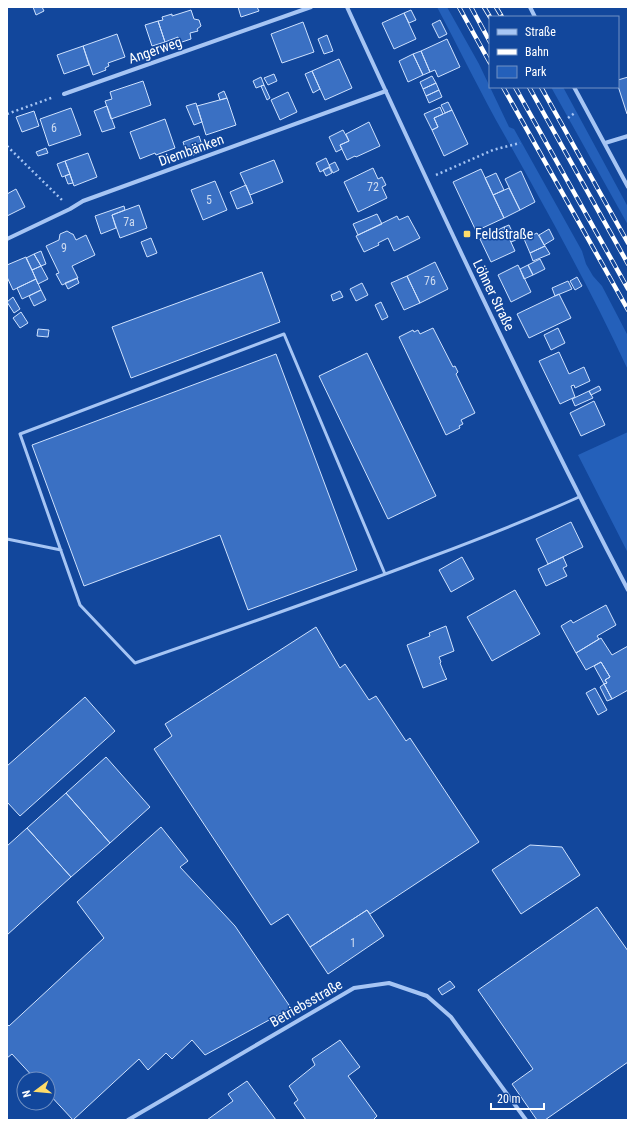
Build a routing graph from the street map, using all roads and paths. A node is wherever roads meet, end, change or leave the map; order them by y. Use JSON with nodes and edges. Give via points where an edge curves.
{"nodes":[{"id":1,"x":311,"y":7,"type":"edge"},
{"id":2,"x":347,"y":7,"type":"edge"},
{"id":3,"x":530,"y":7,"type":"edge"},
{"id":4,"x":534,"y":16,"type":"edge"},
{"id":5,"x":575,"y":88,"type":"edge"},
{"id":6,"x":386,"y":91,"type":"junction"},
{"id":7,"x":64,"y":94,"type":"joint"},
{"id":8,"x":7,"y":114,"type":"edge"},
{"id":9,"x":628,"y":136,"type":"edge"},
{"id":10,"x":520,"y":143,"type":"dead end"},
{"id":11,"x":605,"y":143,"type":"junction"},
{"id":12,"x":7,"y":146,"type":"edge"},
{"id":13,"x":427,"y":180,"type":"junction"},
{"id":14,"x":628,"y":187,"type":"edge"},
{"id":15,"x":70,"y":209,"type":"junction"},
{"id":16,"x":7,"y":240,"type":"edge"},
{"id":17,"x":579,"y":497,"type":"junction"},
{"id":18,"x":7,"y":539,"type":"edge"},
{"id":19,"x":61,"y":550,"type":"junction"},
{"id":20,"x":386,"y":574,"type":"junction"},
{"id":21,"x":628,"y":590,"type":"edge"},
{"id":22,"x":128,"y":1120,"type":"edge"},
{"id":23,"x":526,"y":1120,"type":"edge"}],
"edges":[{"from":1,"to":7,"type":"street","name":"Angerweg"},
{"from":2,"to":6,"type":"street","name":"Löhner Straße"},
{"from":3,"to":4,"type":"street"},
{"from":5,"to":11,"type":"street"},
{"from":6,"to":13,"type":"street","name":"Löhner Straße"},
{"from":6,"to":15,"type":"street","name":"Diembänken","via":[[83,201]]},
{"from":7,"to":8,"type":"path"},
{"from":9,"to":11,"type":"street"},
{"from":10,"to":13,"type":"path","via":[[493,150]]},
{"from":11,"to":14,"type":"street"},
{"from":12,"to":15,"type":"path"},
{"from":13,"to":17,"type":"street","name":"Löhner Straße"},
{"from":15,"to":16,"type":"street","name":"Diembänken"},
{"from":17,"to":20,"type":"lane","via":[[530,519]]},
{"from":17,"to":21,"type":"street","name":"Löhner Straße"},
{"from":18,"to":19,"type":"lane"},
{"from":19,"to":20,"type":"lane","via":[[80,605],[135,663]]},
{"from":19,"to":20,"type":"lane","via":[[20,434],[284,334]]},
{"from":22,"to":23,"type":"street","name":"Betriebsstraße","via":[[354,988],[389,983],[427,996],[451,1017]]}]}
